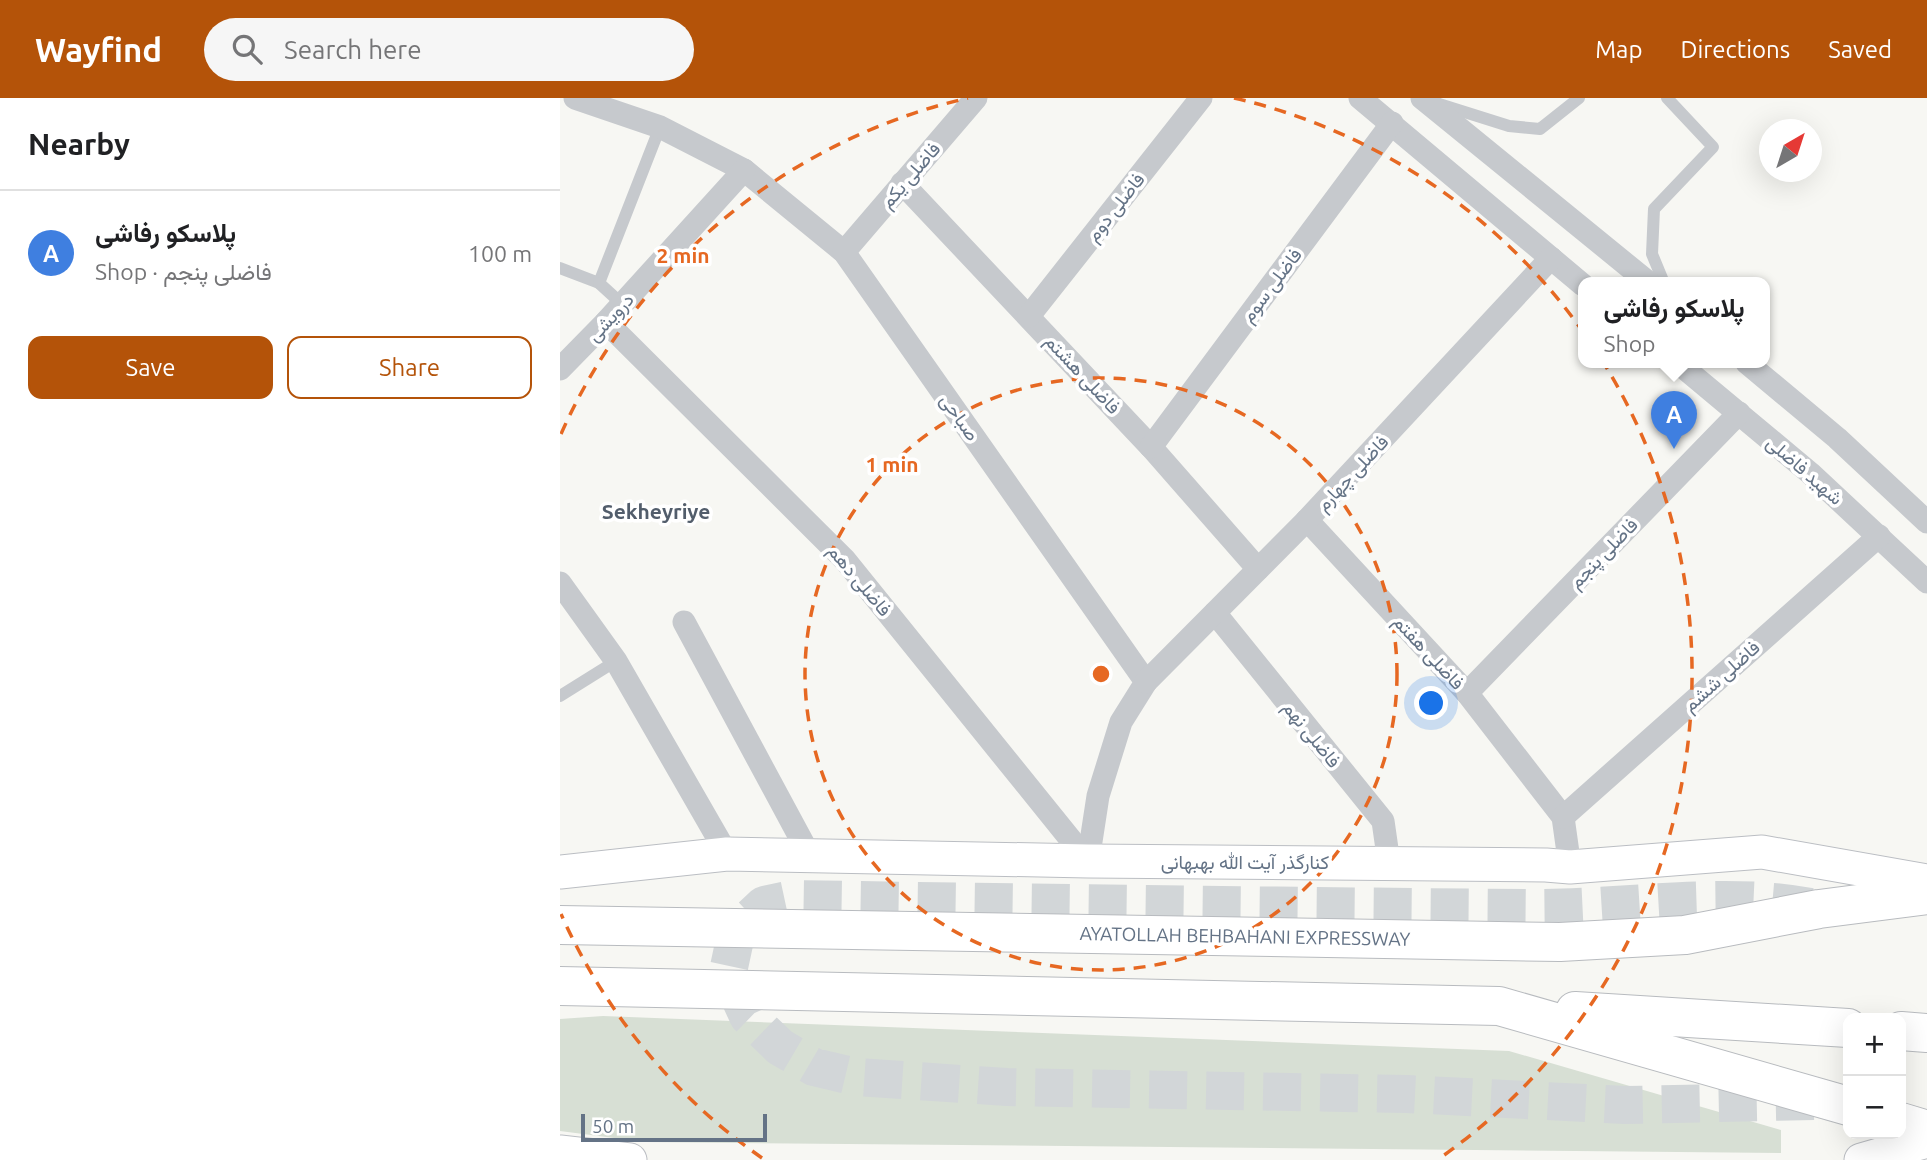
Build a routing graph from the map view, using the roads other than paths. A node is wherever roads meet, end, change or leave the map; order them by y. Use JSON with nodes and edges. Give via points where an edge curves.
{"nodes":[{"id":1,"x":575,"y":98,"type":"edge"},
{"id":2,"x":976,"y":98,"type":"edge"},
{"id":3,"x":1201,"y":98,"type":"edge"},
{"id":4,"x":1360,"y":98,"type":"edge"},
{"id":5,"x":1422,"y":98,"type":"edge"},
{"id":6,"x":1579,"y":98,"type":"edge"},
{"id":7,"x":1667,"y":98,"type":"edge"},
{"id":8,"x":1392,"y":123,"type":"junction"},
{"id":9,"x":660,"y":127,"type":"junction"},
{"id":10,"x":744,"y":170,"type":"junction"},
{"id":11,"x":902,"y":183,"type":"junction"},
{"id":12,"x":844,"y":252,"type":"junction"},
{"id":13,"x":1551,"y":258,"type":"junction"},
{"id":14,"x":560,"y":268,"type":"edge"},
{"id":15,"x":1642,"y":277,"type":"edge"},
{"id":16,"x":1662,"y":277,"type":"edge"},
{"id":17,"x":1578,"y":281,"type":"edge"},
{"id":18,"x":599,"y":283,"type":"junction"},
{"id":19,"x":622,"y":304,"type":"junction"},
{"id":20,"x":1028,"y":316,"type":"junction"},
{"id":21,"x":606,"y":322,"type":"junction"},
{"id":22,"x":565,"y":357,"type":"edge"},
{"id":23,"x":1684,"y":368,"type":"edge"},
{"id":24,"x":1753,"y":368,"type":"edge"},
{"id":25,"x":1739,"y":413,"type":"junction"},
{"id":26,"x":1150,"y":447,"type":"junction"},
{"id":27,"x":1307,"y":520,"type":"junction"},
{"id":28,"x":1927,"y":522,"type":"edge"},
{"id":29,"x":1879,"y":536,"type":"junction"},
{"id":30,"x":1258,"y":569,"type":"junction"},
{"id":31,"x":1927,"y":582,"type":"edge"},
{"id":32,"x":560,"y":583,"type":"edge"},
{"id":33,"x":1215,"y":613,"type":"junction"},
{"id":34,"x":684,"y":622,"type":"dead end"},
{"id":35,"x":616,"y":662,"type":"junction"},
{"id":36,"x":1146,"y":682,"type":"junction"},
{"id":37,"x":1468,"y":693,"type":"junction"},
{"id":38,"x":560,"y":696,"type":"edge"},
{"id":39,"x":1563,"y":817,"type":"junction"},
{"id":40,"x":727,"y":854,"type":"junction"},
{"id":41,"x":810,"y":856,"type":"junction"},
{"id":42,"x":1088,"y":861,"type":"junction"},
{"id":43,"x":1389,"y":863,"type":"junction"},
{"id":44,"x":1570,"y":867,"type":"junction"},
{"id":45,"x":560,"y":872,"type":"edge"},
{"id":46,"x":1927,"y":881,"type":"edge"},
{"id":47,"x":1927,"y":895,"type":"edge"},
{"id":48,"x":560,"y":925,"type":"edge"},
{"id":49,"x":560,"y":986,"type":"edge"},
{"id":50,"x":1499,"y":1006,"type":"junction"},
{"id":51,"x":1843,"y":1028,"type":"edge"},
{"id":52,"x":1906,"y":1031,"type":"edge"},
{"id":53,"x":1927,"y":1033,"type":"edge"},
{"id":54,"x":1843,"y":1104,"type":"edge"},
{"id":55,"x":1906,"y":1124,"type":"edge"},
{"id":56,"x":1927,"y":1130,"type":"edge"},
{"id":57,"x":1927,"y":1142,"type":"edge"},
{"id":58,"x":560,"y":1152,"type":"edge"},
{"id":59,"x":630,"y":1160,"type":"edge"},
{"id":60,"x":1861,"y":1160,"type":"edge"}],
"edges":[{"from":1,"to":9,"type":"street","name":"صباحی"},
{"from":2,"to":11,"type":"street","name":"فاضلی یکم"},
{"from":3,"to":20,"type":"street","name":"فاضلی دوم"},
{"from":4,"to":8,"type":"street"},
{"from":5,"to":6,"type":"lane","via":[[1509,126],[1540,129]]},
{"from":5,"to":15,"type":"street"},
{"from":7,"to":16,"type":"lane","via":[[1713,147],[1654,209],[1652,254]]},
{"from":8,"to":13,"type":"street"},
{"from":8,"to":26,"type":"street","name":"فاضلی سوم"},
{"from":9,"to":10,"type":"street","name":"صباحی"},
{"from":9,"to":18,"type":"lane"},
{"from":10,"to":12,"type":"street","name":"صباحی"},
{"from":10,"to":19,"type":"street","name":"درویشی"},
{"from":11,"to":12,"type":"street","name":"فاضلی یکم"},
{"from":11,"to":20,"type":"street","name":"فاضلی هشتم"},
{"from":12,"to":36,"type":"street","name":"صباحی"},
{"from":13,"to":17,"type":"street"},
{"from":13,"to":27,"type":"street","name":"فاضلی چهارم"},
{"from":14,"to":18,"type":"lane"},
{"from":18,"to":19,"type":"lane"},
{"from":19,"to":21,"type":"street","name":"درویشی"},
{"from":20,"to":26,"type":"street","name":"فاضلی هشتم"},
{"from":21,"to":22,"type":"street","name":"درویشی"},
{"from":21,"to":42,"type":"street","name":"فاضلی دهم","via":[[845,560]]},
{"from":23,"to":25,"type":"street","name":"شهید فاضلی"},
{"from":24,"to":28,"type":"street"},
{"from":25,"to":29,"type":"street","name":"شهید فاضلی"},
{"from":25,"to":37,"type":"street","name":"فاضلی پنجم"},
{"from":26,"to":30,"type":"street","name":"فاضلی هشتم"},
{"from":27,"to":30,"type":"street","name":"فاضلی چهارم"},
{"from":27,"to":37,"type":"street","name":"فاضلی هفتم"},
{"from":29,"to":31,"type":"street","name":"شهید فاضلی"},
{"from":29,"to":39,"type":"street","name":"فاضلی ششم"},
{"from":30,"to":33,"type":"street","name":"فاضلی چهارم"},
{"from":32,"to":35,"type":"street"},
{"from":33,"to":36,"type":"street","name":"فاضلی چهارم"},
{"from":33,"to":43,"type":"street","name":"فاضلی نهم","via":[[1382,821]]},
{"from":34,"to":41,"type":"street"},
{"from":35,"to":38,"type":"lane"},
{"from":35,"to":40,"type":"street"},
{"from":36,"to":42,"type":"street","via":[[1121,722],[1098,796]]},
{"from":37,"to":39,"type":"street","name":"فاضلی هفتم"},
{"from":39,"to":44,"type":"street","name":"فاضلی هفتم"},
{"from":40,"to":41,"type":"main road","name":"کنارگذر آیت الله بهبهانی"},
{"from":40,"to":45,"type":"main road","name":"کنارگذر آیت الله بهبهانی"},
{"from":41,"to":42,"type":"main road","name":"کنارگذر آیت الله بهبهانی"},
{"from":42,"to":43,"type":"main road","name":"کنارگذر آیت الله بهبهانی"},
{"from":43,"to":44,"type":"main road","name":"کنارگذر آیت الله بهبهانی"},
{"from":44,"to":46,"type":"main road","name":"کنارگذر آیت الله بهبهانی","via":[[1762,852]]},
{"from":47,"to":48,"type":"highway","name":"AYATOLLAH BEHBAHANI EXPRESSWAY","via":[[1819,909],[1685,935],[1560,942]]},
{"from":49,"to":50,"type":"highway"},
{"from":50,"to":51,"type":"highway"},
{"from":50,"to":54,"type":"highway"},
{"from":52,"to":53,"type":"highway"},
{"from":55,"to":56,"type":"highway"},
{"from":57,"to":60,"type":"main road"},
{"from":58,"to":59,"type":"main road"}]}
